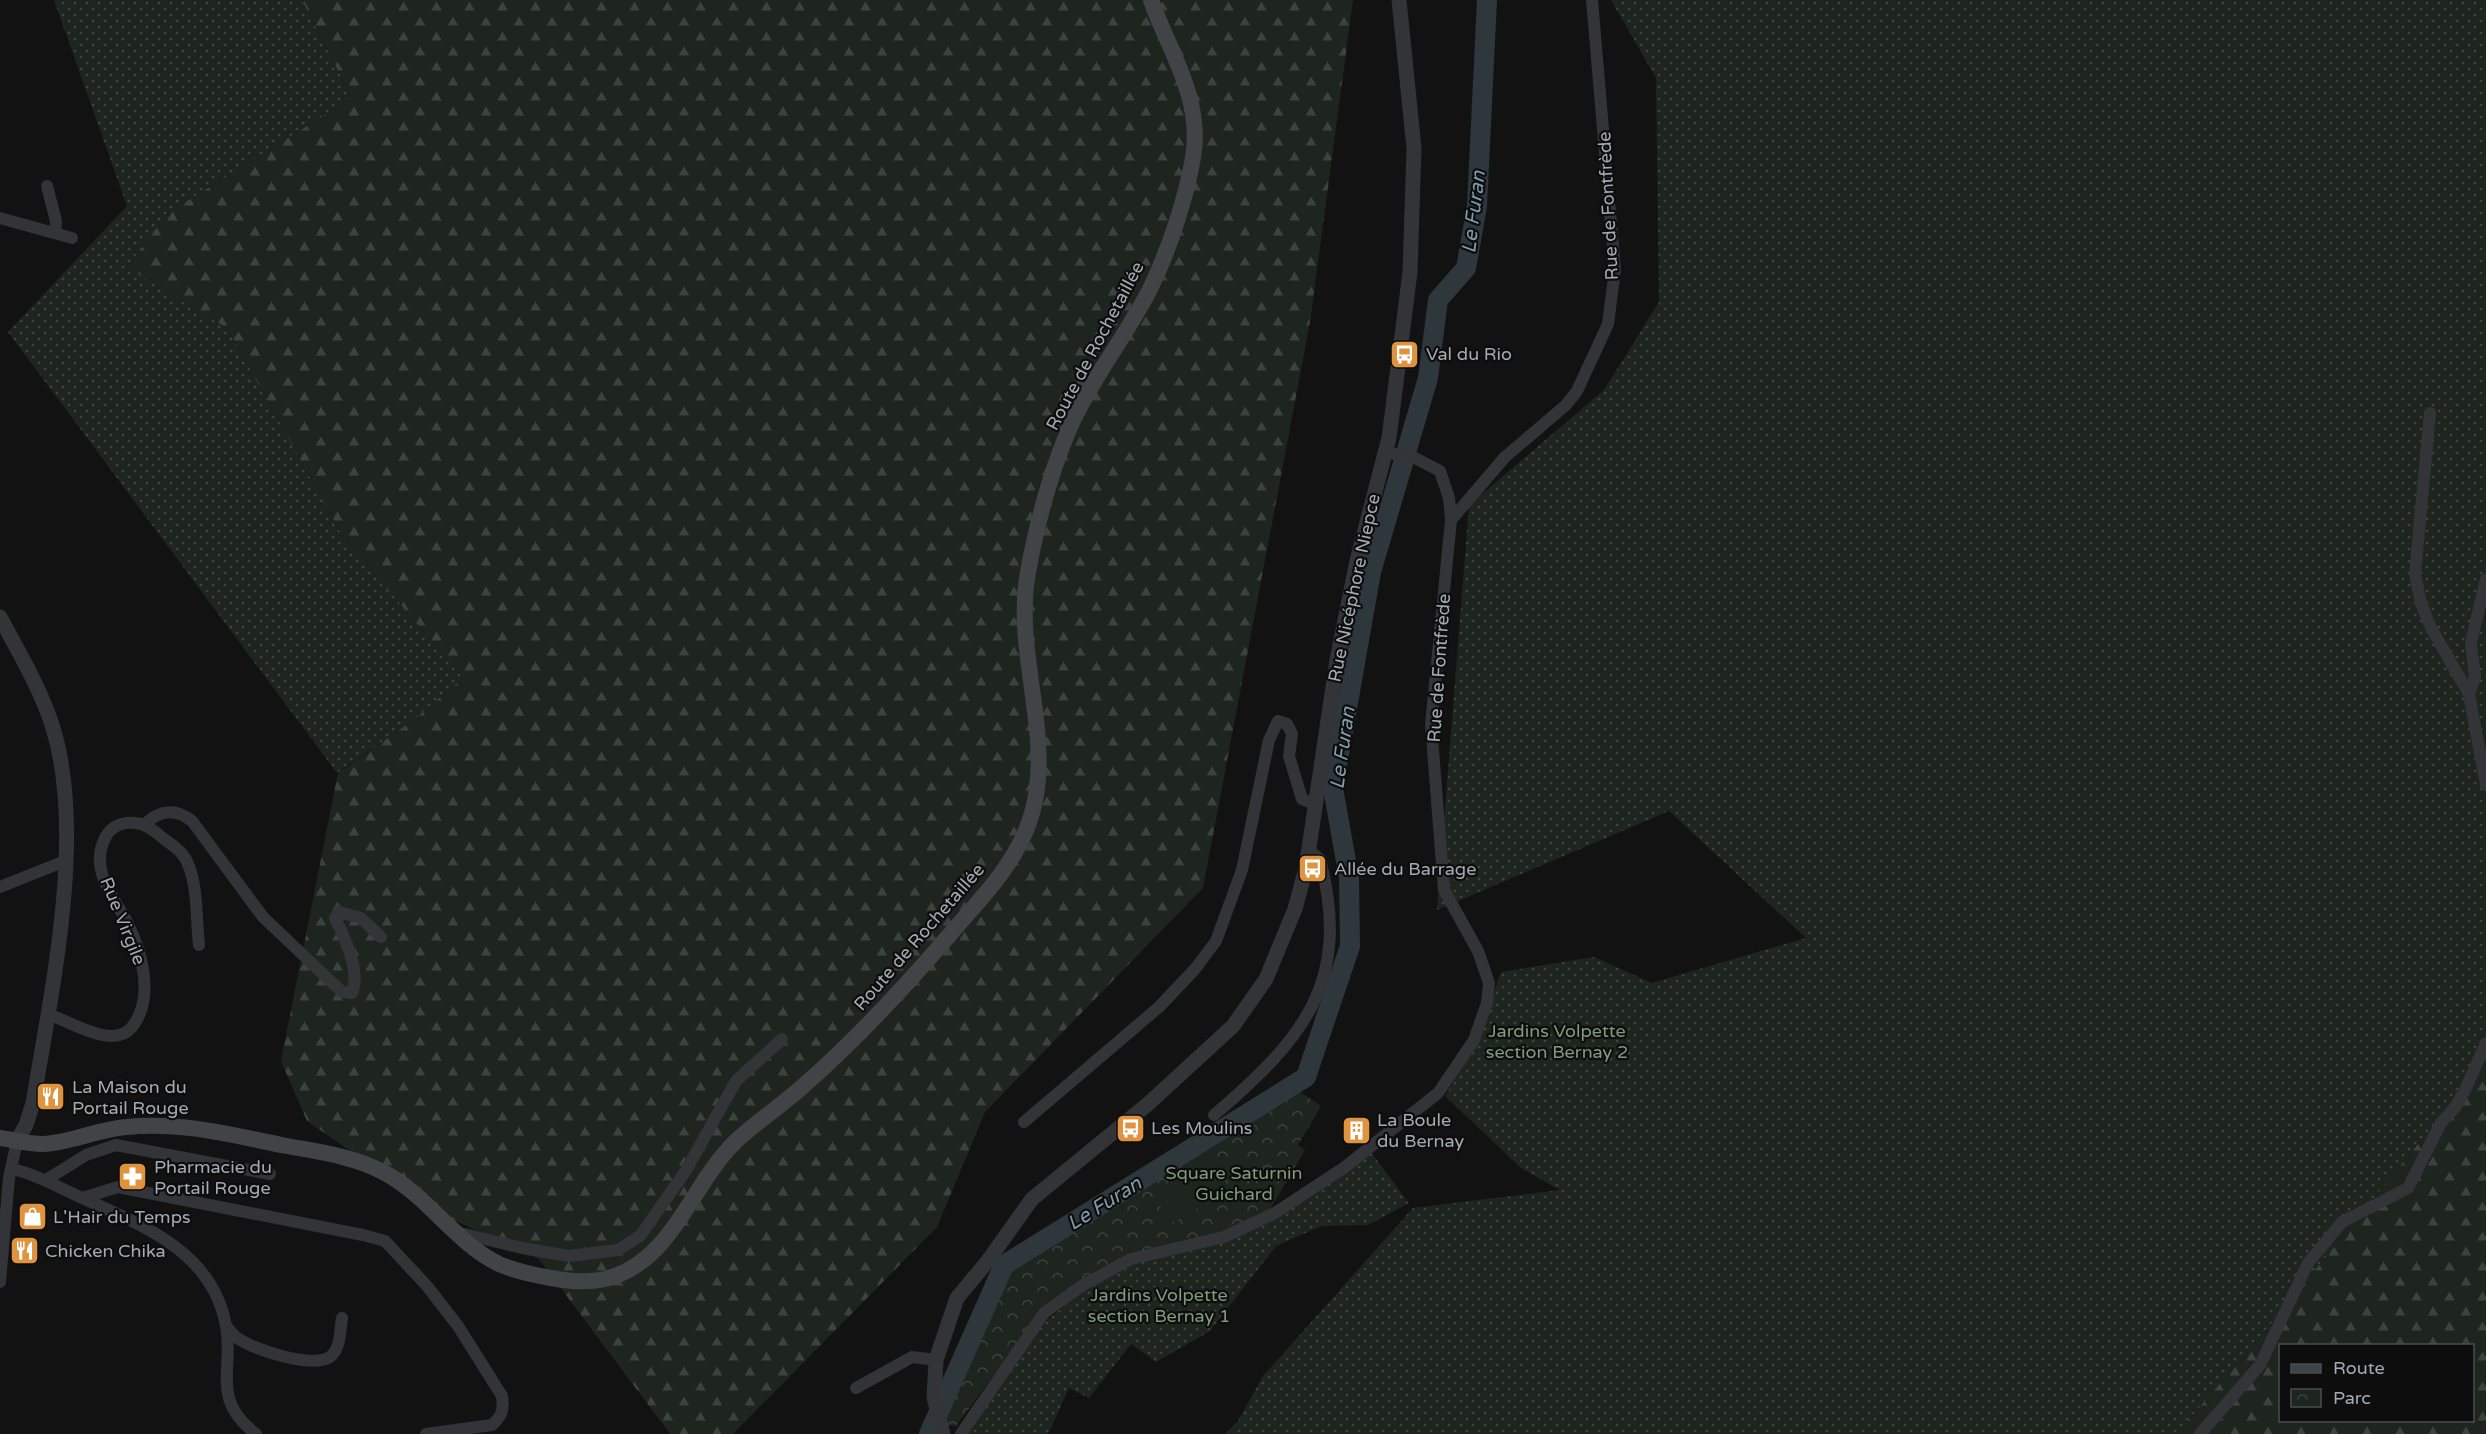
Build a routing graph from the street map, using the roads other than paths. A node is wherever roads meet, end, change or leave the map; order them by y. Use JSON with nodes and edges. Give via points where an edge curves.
{"nodes":[{"id":1,"x":1151,"y":0,"type":"edge"},
{"id":2,"x":1400,"y":0,"type":"edge"},
{"id":3,"x":1592,"y":0,"type":"edge"},
{"id":4,"x":47,"y":186,"type":"dead end"},
{"id":5,"x":0,"y":218,"type":"edge"},
{"id":6,"x":56,"y":233,"type":"junction"},
{"id":7,"x":72,"y":238,"type":"dead end"},
{"id":8,"x":2430,"y":413,"type":"dead end"},
{"id":9,"x":1389,"y":452,"type":"junction"},
{"id":10,"x":1451,"y":520,"type":"junction"},
{"id":11,"x":2486,"y":579,"type":"edge"},
{"id":12,"x":0,"y":617,"type":"edge"},
{"id":13,"x":2469,"y":694,"type":"junction"},
{"id":14,"x":2486,"y":785,"type":"edge"},
{"id":15,"x":1314,"y":804,"type":"junction"},
{"id":16,"x":145,"y":824,"type":"junction"},
{"id":17,"x":1308,"y":850,"type":"junction"},
{"id":18,"x":65,"y":861,"type":"junction"},
{"id":19,"x":0,"y":887,"type":"edge"},
{"id":20,"x":381,"y":938,"type":"dead end"},
{"id":21,"x":199,"y":945,"type":"dead end"},
{"id":22,"x":47,"y":1014,"type":"junction"},
{"id":23,"x":782,"y":1039,"type":"dead end"},
{"id":24,"x":2486,"y":1043,"type":"edge"},
{"id":25,"x":1214,"y":1115,"type":"dead end"},
{"id":26,"x":1024,"y":1122,"type":"dead end"},
{"id":27,"x":8,"y":1139,"type":"edge"},
{"id":28,"x":270,"y":1174,"type":"dead end"},
{"id":29,"x":7,"y":1175,"type":"edge"},
{"id":30,"x":46,"y":1180,"type":"junction"},
{"id":31,"x":82,"y":1198,"type":"junction"},
{"id":32,"x":456,"y":1232,"type":"junction"},
{"id":33,"x":0,"y":1281,"type":"edge"},
{"id":34,"x":342,"y":1317,"type":"dead end"},
{"id":35,"x":226,"y":1326,"type":"junction"},
{"id":36,"x":936,"y":1360,"type":"junction"},
{"id":37,"x":856,"y":1388,"type":"dead end"},
{"id":38,"x":943,"y":1433,"type":"edge"},
{"id":39,"x":256,"y":1434,"type":"edge"},
{"id":40,"x":426,"y":1434,"type":"edge"},
{"id":41,"x":961,"y":1434,"type":"edge"},
{"id":42,"x":2200,"y":1434,"type":"edge"}],
"edges":[{"from":1,"to":32,"type":"main road","name":"Route de Rochetaillée","via":[[1184,80],[1194,122],[1193,160],[1175,234],[1149,291],[1071,425],[1038,527],[1024,593],[1023,625],[1040,768],[1035,806],[1020,845],[997,879],[899,994],[804,1086],[733,1144],[657,1247],[638,1265],[614,1277],[567,1282],[496,1263]]},
{"from":2,"to":9,"type":"street","name":"Rue Nicéphore Niepce","via":[[1414,181],[1410,272]]},
{"from":3,"to":10,"type":"street","name":"Rue de Fontfrède","via":[[1615,270],[1608,324],[1577,392],[1505,457]]},
{"from":4,"to":6,"type":"street"},
{"from":5,"to":6,"type":"street"},
{"from":6,"to":7,"type":"street"},
{"from":8,"to":13,"type":"street","via":[[2415,574],[2431,628]]},
{"from":9,"to":10,"type":"street","via":[[1415,458],[1440,471]]},
{"from":9,"to":15,"type":"street","name":"Rue Nicéphore Niepce","via":[[1357,561]]},
{"from":10,"to":41,"type":"street","name":"Rue de Fontfrède","via":[[1431,724],[1444,890],[1478,951],[1488,983],[1487,1003],[1474,1040],[1438,1093],[1345,1167],[1275,1213],[1224,1237],[1131,1259],[1083,1285],[1044,1313]]},
{"from":11,"to":13,"type":"street","via":[[2470,643],[2475,677]]},
{"from":12,"to":18,"type":"street","via":[[53,727],[64,790]]},
{"from":13,"to":14,"type":"street"},
{"from":15,"to":17,"type":"street","name":"Rue Nicéphore Niepce"},
{"from":15,"to":26,"type":"street","via":[[1302,799],[1289,756],[1292,734],[1287,724],[1278,722],[1269,740],[1242,870],[1216,940],[1159,1007]]},
{"from":16,"to":20,"type":"street","via":[[153,816],[168,811],[182,813],[192,821],[262,916],[342,992],[352,993],[356,984],[345,939],[335,918],[339,912],[362,918]]},
{"from":16,"to":21,"type":"street","via":[[178,849],[188,863]]},
{"from":16,"to":22,"type":"street","name":"Rue Virgile","via":[[123,822],[112,828],[101,858],[103,879],[128,923],[144,975],[145,996],[133,1026],[124,1034],[95,1034]]},
{"from":17,"to":25,"type":"street","via":[[1320,859],[1332,932],[1321,990],[1290,1041]]},
{"from":17,"to":36,"type":"street","name":"Rue Nicéphore Niepce","via":[[1295,909],[1266,979],[1253,999],[1233,1026],[1200,1056],[1032,1199],[957,1298]]},
{"from":18,"to":19,"type":"street"},
{"from":18,"to":22,"type":"street"},
{"from":22,"to":27,"type":"street","via":[[33,1103],[26,1125]]},
{"from":23,"to":32,"type":"street","via":[[736,1082],[685,1172],[640,1236],[618,1250],[569,1256]]},
{"from":24,"to":42,"type":"street","via":[[2465,1090],[2441,1123],[2408,1188],[2342,1222],[2308,1263],[2260,1365]]},
{"from":27,"to":29,"type":"street"},
{"from":27,"to":32,"type":"main road","name":"Route de Rochetaillée","via":[[41,1144],[105,1129],[160,1125],[348,1158],[383,1172],[417,1196]]},
{"from":28,"to":30,"type":"street","via":[[116,1145],[86,1155]]},
{"from":29,"to":30,"type":"street"},
{"from":29,"to":33,"type":"street"},
{"from":30,"to":31,"type":"street"},
{"from":31,"to":35,"type":"street","via":[[158,1233],[190,1258],[212,1287]]},
{"from":31,"to":40,"type":"street","via":[[118,1187],[385,1241],[458,1326],[502,1396],[504,1407],[492,1425]]},
{"from":34,"to":35,"type":"street","via":[[338,1346],[330,1357],[315,1362],[274,1354],[236,1337]]},
{"from":35,"to":39,"type":"street","via":[[225,1386],[233,1409]]},
{"from":36,"to":37,"type":"street","via":[[912,1357]]},
{"from":36,"to":38,"type":"street","name":"Rue Nicéphore Niepce","via":[[936,1413]]}]}
